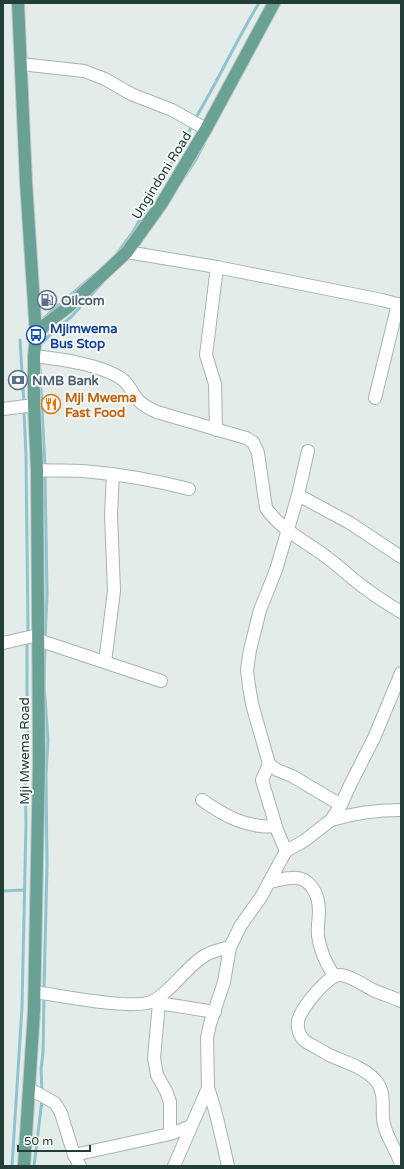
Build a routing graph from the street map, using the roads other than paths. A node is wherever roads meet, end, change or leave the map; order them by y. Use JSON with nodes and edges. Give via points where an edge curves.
{"nodes":[{"id":1,"x":18,"y":3,"type":"edge"},
{"id":2,"x":274,"y":3,"type":"edge"},
{"id":3,"x":21,"y":64,"type":"junction"},
{"id":4,"x":206,"y":129,"type":"junction"},
{"id":5,"x":127,"y":252,"type":"junction"},
{"id":6,"x":217,"y":267,"type":"junction"},
{"id":7,"x":399,"y":305,"type":"edge"},
{"id":8,"x":36,"y":335,"type":"junction"},
{"id":9,"x":34,"y":356,"type":"junction"},
{"id":10,"x":375,"y":398,"type":"dead end"},
{"id":11,"x":34,"y":405,"type":"junction"},
{"id":12,"x":3,"y":409,"type":"edge"},
{"id":13,"x":216,"y":430,"type":"junction"},
{"id":14,"x":308,"y":451,"type":"dead end"},
{"id":15,"x":38,"y":470,"type":"junction"},
{"id":16,"x":113,"y":474,"type":"junction"},
{"id":17,"x":189,"y":489,"type":"dead end"},
{"id":18,"x":298,"y":495,"type":"junction"},
{"id":19,"x":288,"y":530,"type":"junction"},
{"id":20,"x":401,"y":557,"type":"edge"},
{"id":21,"x":401,"y":612,"type":"edge"},
{"id":22,"x":38,"y":637,"type":"junction"},
{"id":23,"x":3,"y":643,"type":"edge"},
{"id":24,"x":105,"y":662,"type":"junction"},
{"id":25,"x":401,"y":673,"type":"edge"},
{"id":26,"x":161,"y":681,"type":"dead end"},
{"id":27,"x":269,"y":764,"type":"junction"},
{"id":28,"x":202,"y":800,"type":"dead end"},
{"id":29,"x":341,"y":805,"type":"junction"},
{"id":30,"x":401,"y":810,"type":"edge"},
{"id":31,"x":332,"y":820,"type":"junction"},
{"id":32,"x":275,"y":826,"type":"junction"},
{"id":33,"x":286,"y":851,"type":"junction"},
{"id":34,"x":269,"y":882,"type":"junction"},
{"id":35,"x":230,"y":946,"type":"junction"},
{"id":36,"x":334,"y":976,"type":"junction"},
{"id":37,"x":35,"y":992,"type":"junction"},
{"id":38,"x":401,"y":1001,"type":"edge"},
{"id":39,"x":156,"y":1002,"type":"junction"},
{"id":40,"x":215,"y":1012,"type":"junction"},
{"id":41,"x":208,"y":1088,"type":"junction"},
{"id":42,"x":30,"y":1089,"type":"junction"},
{"id":43,"x":191,"y":1126,"type":"junction"},
{"id":44,"x":170,"y":1134,"type":"junction"},
{"id":45,"x":74,"y":1155,"type":"junction"},
{"id":46,"x":401,"y":1164,"type":"edge"},
{"id":47,"x":24,"y":1166,"type":"edge"},
{"id":48,"x":80,"y":1166,"type":"edge"},
{"id":49,"x":174,"y":1166,"type":"edge"},
{"id":50,"x":228,"y":1166,"type":"edge"}],
"edges":[{"from":1,"to":3,"type":"main road","name":"Mji Mwema Road"},
{"from":2,"to":4,"type":"main road","name":"Ungindoni Road"},
{"from":3,"to":4,"type":"street","via":[[84,71],[172,110]]},
{"from":3,"to":8,"type":"main road","name":"Mji Mwema Road"},
{"from":4,"to":5,"type":"main road","name":"Ungindoni Road","via":[[162,203]]},
{"from":5,"to":6,"type":"street"},
{"from":5,"to":8,"type":"main road","name":"Ungindoni Road"},
{"from":6,"to":7,"type":"street"},
{"from":6,"to":13,"type":"street","via":[[206,355],[215,384]]},
{"from":7,"to":10,"type":"street"},
{"from":8,"to":9,"type":"main road","name":"Mji Mwema Road"},
{"from":9,"to":11,"type":"main road","name":"Mji Mwema Road"},
{"from":9,"to":13,"type":"street","via":[[76,362],[115,374],[130,386],[138,400],[146,407]]},
{"from":11,"to":12,"type":"street"},
{"from":11,"to":15,"type":"main road","name":"Mji Mwema Road"},
{"from":13,"to":19,"type":"street","via":[[253,442],[258,453],[266,508]]},
{"from":14,"to":18,"type":"street"},
{"from":15,"to":16,"type":"street"},
{"from":15,"to":22,"type":"main road","name":"Mji Mwema Road"},
{"from":16,"to":17,"type":"street"},
{"from":16,"to":24,"type":"street","via":[[111,514],[114,591]]},
{"from":18,"to":19,"type":"street"},
{"from":18,"to":20,"type":"street","via":[[350,523]]},
{"from":19,"to":21,"type":"street"},
{"from":19,"to":27,"type":"street","via":[[260,610],[248,670],[252,704]]},
{"from":22,"to":23,"type":"street"},
{"from":22,"to":24,"type":"street","via":[[75,653]]},
{"from":22,"to":37,"type":"main road","name":"Mji Mwema Road","via":[[39,761]]},
{"from":24,"to":26,"type":"street"},
{"from":25,"to":29,"type":"street","via":[[374,738]]},
{"from":27,"to":29,"type":"street"},
{"from":27,"to":32,"type":"street","via":[[262,780]]},
{"from":28,"to":32,"type":"street","via":[[216,810],[246,824],[259,827]]},
{"from":29,"to":31,"type":"street"},
{"from":30,"to":31,"type":"street","via":[[350,814]]},
{"from":31,"to":33,"type":"street"},
{"from":32,"to":33,"type":"street"},
{"from":33,"to":34,"type":"street"},
{"from":34,"to":35,"type":"street"},
{"from":34,"to":36,"type":"street","via":[[297,878],[314,887],[319,910],[318,937]]},
{"from":35,"to":39,"type":"street","via":[[202,957]]},
{"from":35,"to":40,"type":"street","via":[[224,982]]},
{"from":36,"to":38,"type":"street","via":[[341,975],[352,979]]},
{"from":36,"to":46,"type":"street","via":[[321,986],[300,1015],[297,1022],[299,1033],[305,1041],[360,1069],[378,1084],[383,1103],[384,1127]]},
{"from":37,"to":39,"type":"street","via":[[132,1005]]},
{"from":37,"to":42,"type":"main road","name":"Mji Mwema Road"},
{"from":39,"to":40,"type":"street"},
{"from":39,"to":44,"type":"street","via":[[154,1058],[157,1075],[170,1102]]},
{"from":40,"to":41,"type":"street","via":[[207,1038]]},
{"from":41,"to":43,"type":"street"},
{"from":41,"to":50,"type":"street","via":[[216,1111]]},
{"from":42,"to":45,"type":"street","via":[[55,1103],[65,1122]]},
{"from":42,"to":47,"type":"main road","name":"Mji Mwema Road"},
{"from":43,"to":44,"type":"street"},
{"from":43,"to":49,"type":"street"},
{"from":44,"to":45,"type":"street"},
{"from":45,"to":48,"type":"street"}]}
